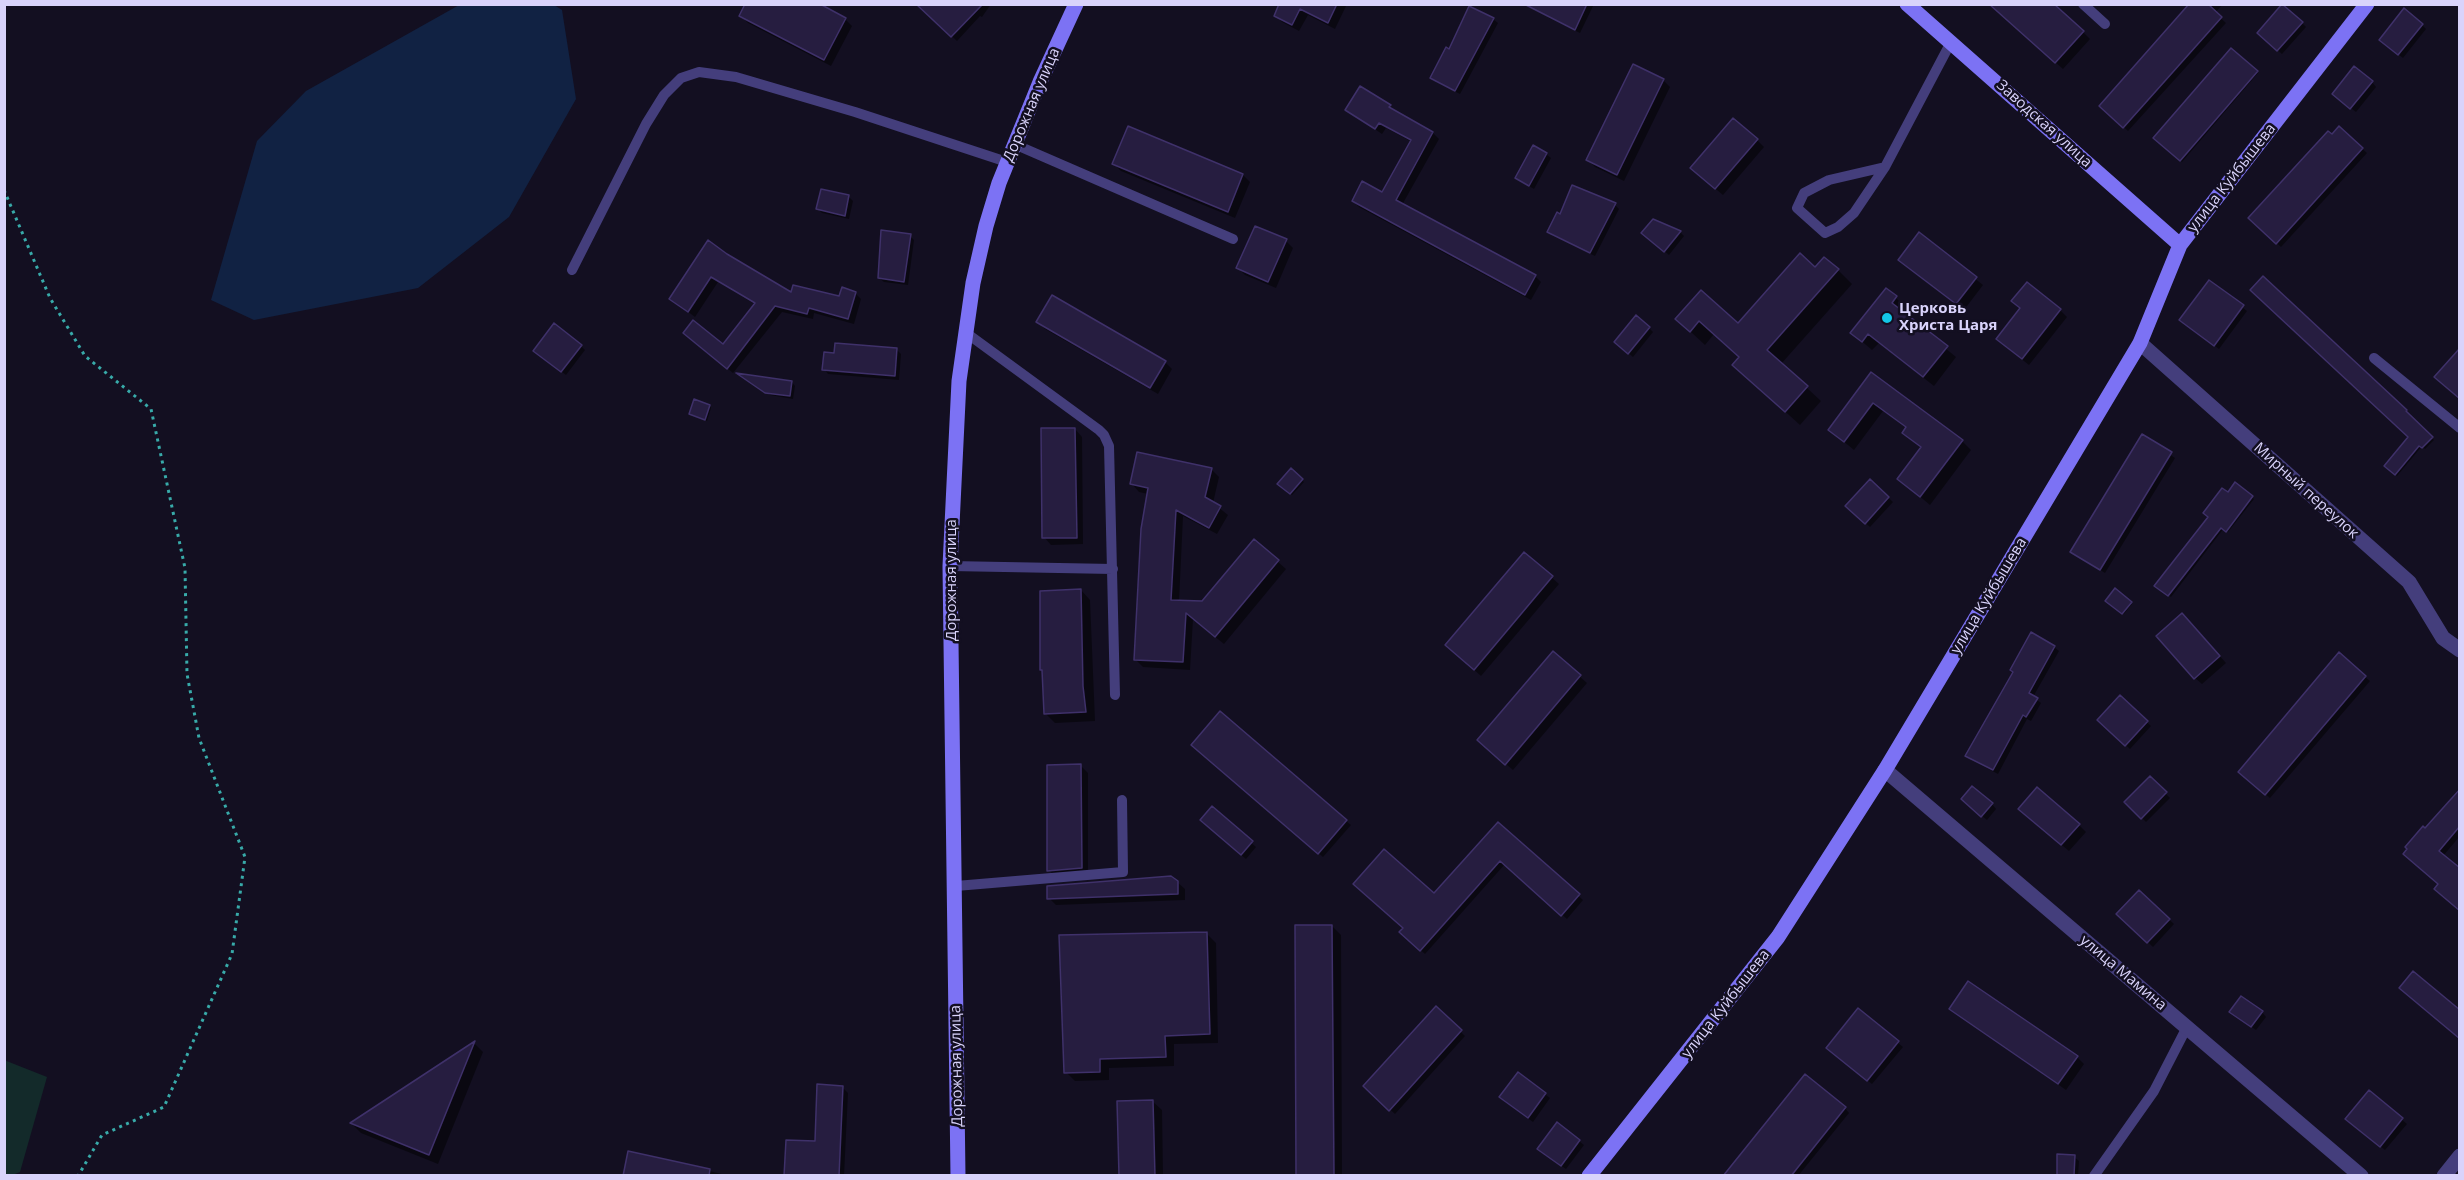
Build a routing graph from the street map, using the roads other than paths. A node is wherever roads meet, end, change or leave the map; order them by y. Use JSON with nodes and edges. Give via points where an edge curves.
{"nodes":[{"id":1,"x":1076,"y":4,"type":"edge"},
{"id":2,"x":2083,"y":4,"type":"edge"},
{"id":3,"x":2367,"y":4,"type":"edge"},
{"id":4,"x":1909,"y":5,"type":"edge"},
{"id":5,"x":2105,"y":24,"type":"dead end"},
{"id":6,"x":1951,"y":42,"type":"junction"},
{"id":7,"x":1014,"y":144,"type":"junction"},
{"id":8,"x":1007,"y":162,"type":"junction"},
{"id":9,"x":1885,"y":166,"type":"junction"},
{"id":10,"x":1233,"y":239,"type":"dead end"},
{"id":11,"x":2180,"y":245,"type":"junction"},
{"id":12,"x":572,"y":270,"type":"dead end"},
{"id":13,"x":965,"y":332,"type":"junction"},
{"id":14,"x":2140,"y":343,"type":"junction"},
{"id":15,"x":2374,"y":358,"type":"dead end"},
{"id":16,"x":2460,"y":428,"type":"edge"},
{"id":17,"x":950,"y":566,"type":"junction"},
{"id":18,"x":1113,"y":569,"type":"junction"},
{"id":19,"x":2460,"y":650,"type":"edge"},
{"id":20,"x":1115,"y":695,"type":"dead end"},
{"id":21,"x":1885,"y":770,"type":"junction"},
{"id":22,"x":1122,"y":800,"type":"dead end"},
{"id":23,"x":956,"y":886,"type":"junction"},
{"id":24,"x":2187,"y":1027,"type":"junction"},
{"id":25,"x":2460,"y":1156,"type":"edge"},
{"id":26,"x":2096,"y":1174,"type":"edge"},
{"id":27,"x":958,"y":1176,"type":"edge"},
{"id":28,"x":1589,"y":1176,"type":"edge"},
{"id":29,"x":2361,"y":1176,"type":"edge"},
{"id":30,"x":2444,"y":1176,"type":"edge"}],
"edges":[{"from":1,"to":7,"type":"street","name":"Дорожная улица"},
{"from":2,"to":5,"type":"lane"},
{"from":3,"to":11,"type":"street","name":"улица Куйбышева"},
{"from":4,"to":6,"type":"street","name":"Заводская улица"},
{"from":6,"to":9,"type":"lane"},
{"from":6,"to":11,"type":"street","name":"Заводская улица"},
{"from":7,"to":8,"type":"street","name":"Дорожная улица"},
{"from":7,"to":10,"type":"lane"},
{"from":8,"to":12,"type":"lane","via":[[747,80],[699,72],[681,78],[664,95]]},
{"from":8,"to":13,"type":"street","name":"Дорожная улица","via":[[986,226]]},
{"from":9,"to":9,"type":"lane","via":[[1854,213],[1838,227],[1825,233],[1797,208],[1804,193],[1829,180]]},
{"from":11,"to":14,"type":"street","name":"улица Куйбышева"},
{"from":13,"to":17,"type":"street","name":"Дорожная улица","via":[[954,450]]},
{"from":13,"to":18,"type":"lane","via":[[1104,435],[1109,446]]},
{"from":14,"to":19,"type":"street","name":"Мирный переулок","via":[[2409,582],[2443,638]]},
{"from":14,"to":21,"type":"street","name":"улица Куйбышева"},
{"from":15,"to":16,"type":"lane"},
{"from":17,"to":18,"type":"lane"},
{"from":17,"to":23,"type":"street","name":"Дорожная улица"},
{"from":18,"to":20,"type":"lane"},
{"from":21,"to":24,"type":"street","name":"улица Мамина"},
{"from":21,"to":28,"type":"street","name":"улица Куйбышева","via":[[1778,937]]},
{"from":22,"to":23,"type":"lane","via":[[1123,872]]},
{"from":23,"to":27,"type":"street","name":"Дорожная улица"},
{"from":24,"to":26,"type":"lane","via":[[2154,1090]]},
{"from":24,"to":29,"type":"street","name":"улица Мамина"},
{"from":25,"to":30,"type":"street"}]}
